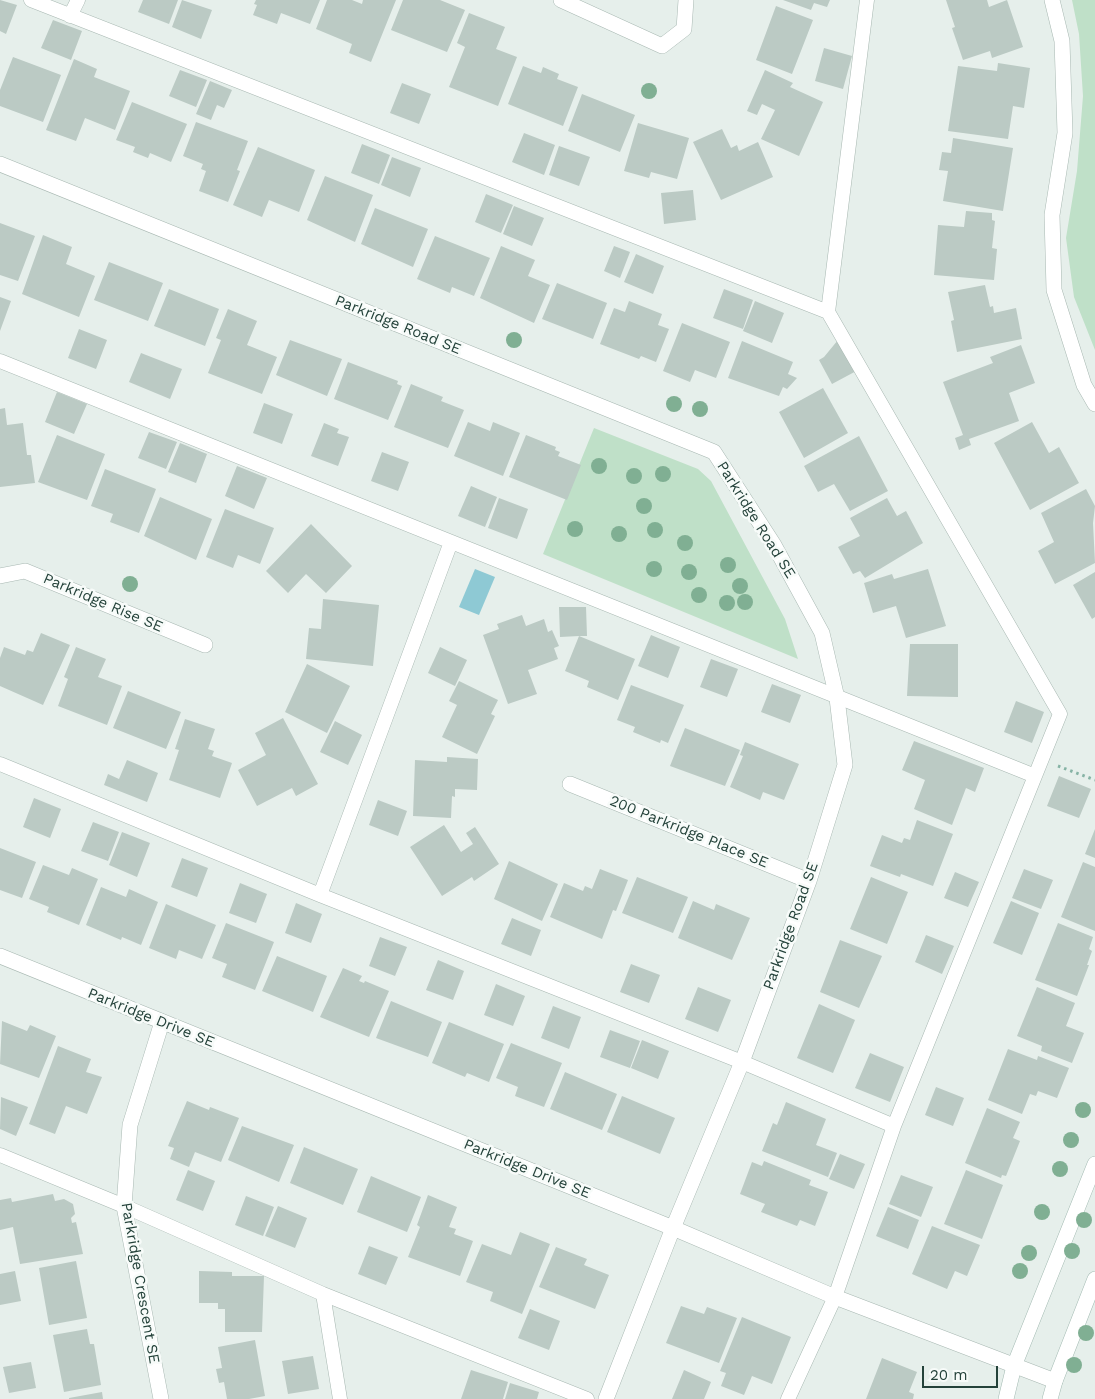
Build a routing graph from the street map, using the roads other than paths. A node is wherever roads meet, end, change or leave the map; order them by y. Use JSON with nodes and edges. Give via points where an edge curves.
{"nodes":[{"id":1,"x":31,"y":0,"type":"edge"},
{"id":2,"x":78,"y":0,"type":"edge"},
{"id":3,"x":560,"y":0,"type":"edge"},
{"id":4,"x":686,"y":0,"type":"edge"},
{"id":5,"x":867,"y":0,"type":"edge"},
{"id":6,"x":1052,"y":0,"type":"edge"},
{"id":7,"x":70,"y":16,"type":"junction"},
{"id":8,"x":0,"y":164,"type":"edge"},
{"id":9,"x":828,"y":312,"type":"junction"},
{"id":10,"x":0,"y":361,"type":"edge"},
{"id":11,"x":1095,"y":404,"type":"edge"},
{"id":12,"x":451,"y":542,"type":"junction"},
{"id":13,"x":0,"y":576,"type":"edge"},
{"id":14,"x":205,"y":645,"type":"dead end"},
{"id":15,"x":837,"y":698,"type":"junction"},
{"id":16,"x":0,"y":764,"type":"edge"},
{"id":17,"x":1035,"y":776,"type":"junction"},
{"id":18,"x":570,"y":784,"type":"dead end"},
{"id":19,"x":809,"y":880,"type":"junction"},
{"id":20,"x":320,"y":895,"type":"junction"},
{"id":21,"x":0,"y":956,"type":"edge"},
{"id":22,"x":162,"y":1022,"type":"junction"},
{"id":23,"x":742,"y":1062,"type":"junction"},
{"id":24,"x":894,"y":1126,"type":"junction"},
{"id":25,"x":0,"y":1155,"type":"edge"},
{"id":26,"x":1095,"y":1164,"type":"edge"},
{"id":27,"x":124,"y":1206,"type":"junction"},
{"id":28,"x":673,"y":1228,"type":"junction"},
{"id":29,"x":1095,"y":1279,"type":"edge"},
{"id":30,"x":323,"y":1294,"type":"junction"},
{"id":31,"x":835,"y":1297,"type":"junction"},
{"id":32,"x":1014,"y":1366,"type":"junction"},
{"id":33,"x":1055,"y":1381,"type":"junction"},
{"id":34,"x":160,"y":1399,"type":"edge"},
{"id":35,"x":340,"y":1399,"type":"edge"},
{"id":36,"x":587,"y":1399,"type":"edge"},
{"id":37,"x":606,"y":1399,"type":"edge"},
{"id":38,"x":788,"y":1399,"type":"edge"},
{"id":39,"x":1006,"y":1399,"type":"edge"},
{"id":40,"x":1050,"y":1399,"type":"edge"}],
"edges":[{"from":1,"to":7,"type":"lane"},
{"from":2,"to":7,"type":"lane"},
{"from":3,"to":4,"type":"street","via":[[662,46],[684,29]]},
{"from":5,"to":9,"type":"lane"},
{"from":6,"to":11,"type":"street","via":[[1062,40],[1065,133],[1052,215],[1054,290],[1084,385]]},
{"from":7,"to":9,"type":"lane"},
{"from":8,"to":15,"type":"street","name":"Parkridge Road SE","via":[[714,452],[774,544],[822,633]]},
{"from":9,"to":17,"type":"lane","via":[[1060,714]]},
{"from":10,"to":12,"type":"lane"},
{"from":12,"to":15,"type":"lane"},
{"from":12,"to":20,"type":"lane"},
{"from":13,"to":14,"type":"street","name":"Parkridge Rise SE","via":[[25,571]]},
{"from":15,"to":17,"type":"lane"},
{"from":15,"to":19,"type":"street","name":"Parkridge Road SE","via":[[845,765]]},
{"from":16,"to":20,"type":"lane"},
{"from":17,"to":24,"type":"lane"},
{"from":18,"to":19,"type":"street","name":"200 Parkridge Place SE"},
{"from":19,"to":23,"type":"street","name":"Parkridge Road SE"},
{"from":20,"to":23,"type":"lane"},
{"from":21,"to":22,"type":"street","name":"Parkridge Drive SE"},
{"from":22,"to":27,"type":"street","name":"Parkridge Crescent SE","via":[[130,1125]]},
{"from":22,"to":28,"type":"street","name":"Parkridge Drive SE"},
{"from":23,"to":24,"type":"lane"},
{"from":23,"to":28,"type":"street","name":"Parkridge Road SE"},
{"from":24,"to":31,"type":"lane"},
{"from":25,"to":27,"type":"lane"},
{"from":26,"to":32,"type":"street"},
{"from":27,"to":30,"type":"lane"},
{"from":27,"to":34,"type":"street","name":"Parkridge Crescent SE"},
{"from":28,"to":31,"type":"street","name":"Parkridge Drive SE"},
{"from":28,"to":37,"type":"street","name":"Parkridge Road SE"},
{"from":29,"to":33,"type":"street"},
{"from":30,"to":35,"type":"lane"},
{"from":30,"to":36,"type":"lane"},
{"from":31,"to":32,"type":"street","name":"Parkridge Drive SE"},
{"from":31,"to":38,"type":"lane"},
{"from":32,"to":33,"type":"street","name":"Parkridge Drive SE"},
{"from":32,"to":39,"type":"street"},
{"from":33,"to":40,"type":"street"}]}
